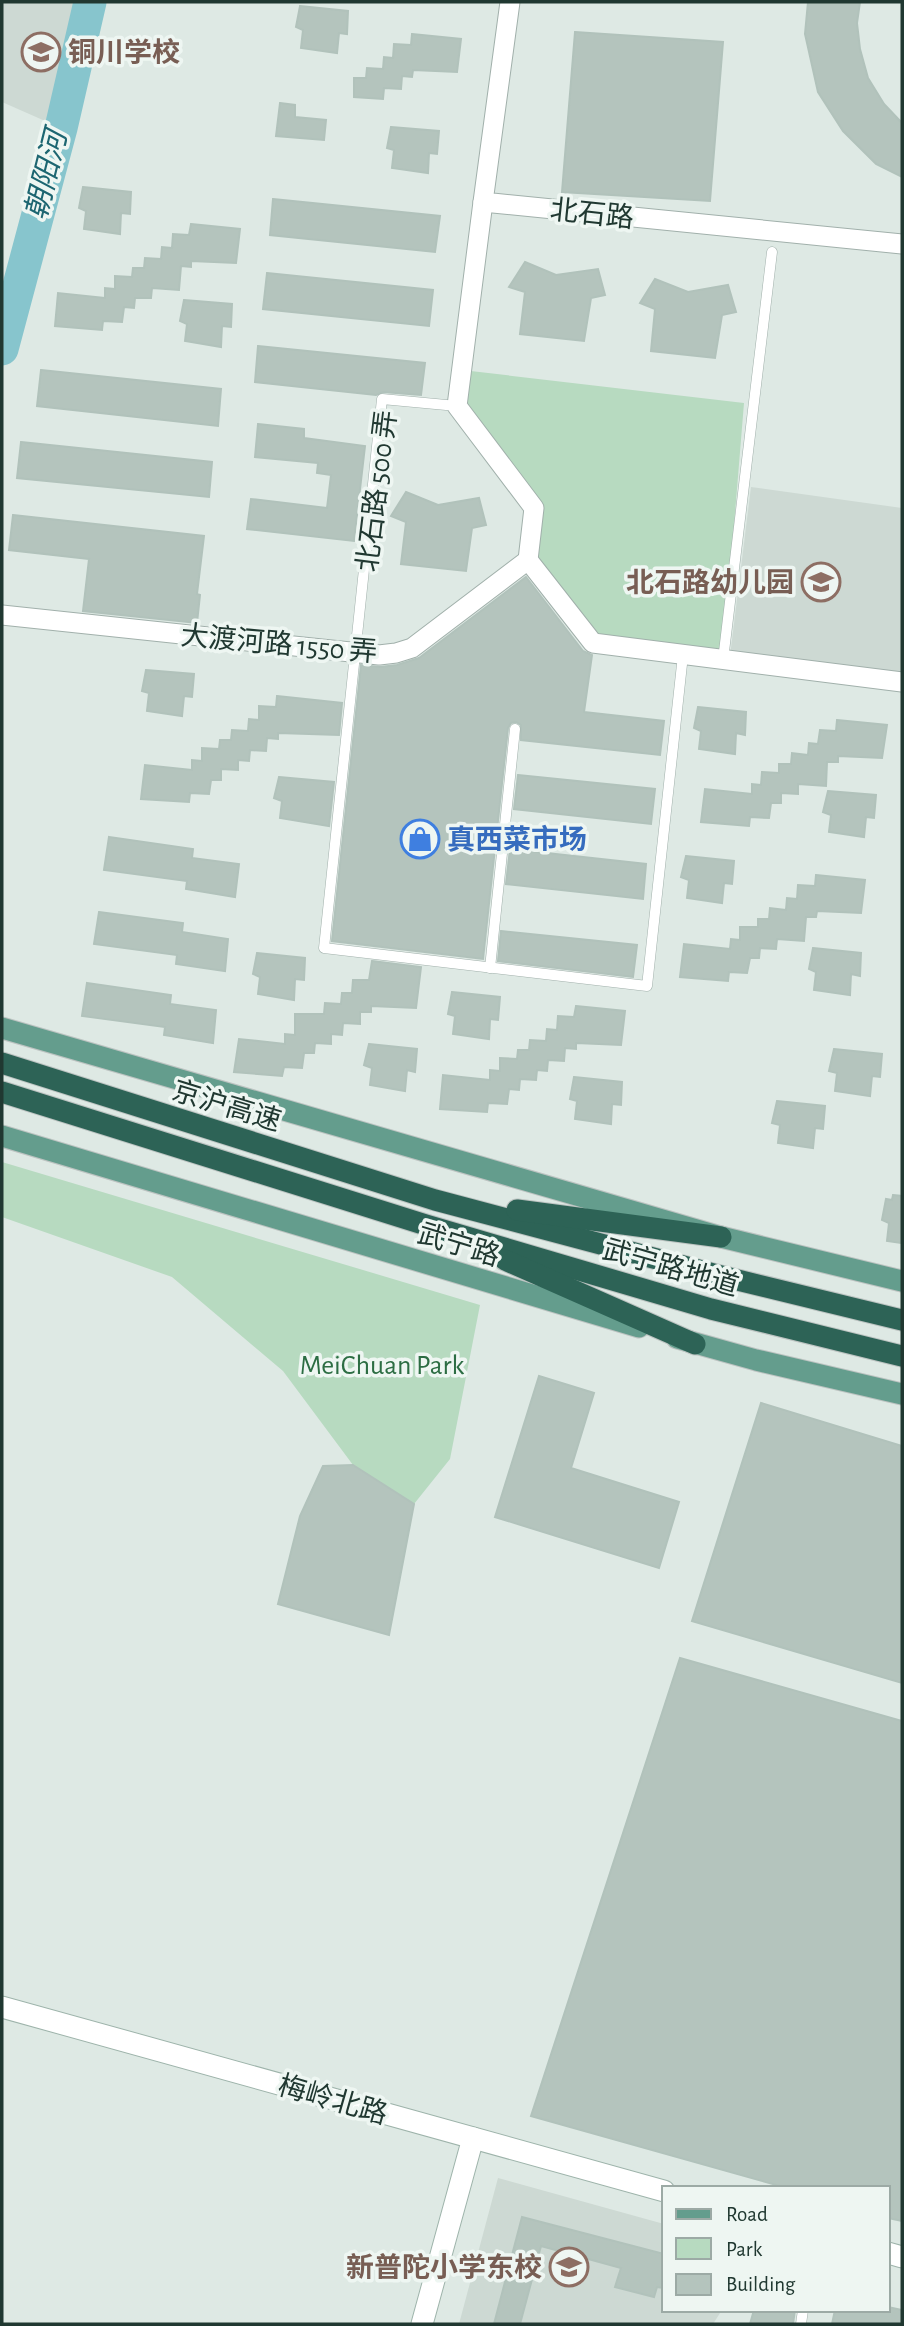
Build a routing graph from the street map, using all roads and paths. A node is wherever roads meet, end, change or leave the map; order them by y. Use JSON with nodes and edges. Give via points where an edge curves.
{"nodes":[{"id":1,"x":510,"y":2,"type":"edge"},
{"id":2,"x":484,"y":202,"type":"junction"},
{"id":3,"x":902,"y":244,"type":"edge"},
{"id":4,"x":772,"y":252,"type":"dead end"},
{"id":5,"x":457,"y":406,"type":"junction"},
{"id":6,"x":528,"y":560,"type":"junction"},
{"id":7,"x":2,"y":615,"type":"edge"},
{"id":8,"x":356,"y":652,"type":"junction"},
{"id":9,"x":683,"y":655,"type":"junction"},
{"id":10,"x":723,"y":660,"type":"junction"},
{"id":11,"x":902,"y":682,"type":"edge"},
{"id":12,"x":514,"y":729,"type":"dead end"},
{"id":13,"x":491,"y":968,"type":"junction"},
{"id":14,"x":2,"y":1028,"type":"edge"},
{"id":15,"x":2,"y":1063,"type":"edge"},
{"id":16,"x":2,"y":1092,"type":"edge"},
{"id":17,"x":2,"y":1136,"type":"edge"},
{"id":18,"x":435,"y":1200,"type":"junction"},
{"id":19,"x":426,"y":1225,"type":"junction"},
{"id":20,"x":722,"y":1237,"type":"junction"},
{"id":21,"x":902,"y":1281,"type":"edge"},
{"id":22,"x":902,"y":1320,"type":"edge"},
{"id":23,"x":695,"y":1343,"type":"junction"},
{"id":24,"x":902,"y":1356,"type":"edge"},
{"id":25,"x":902,"y":1394,"type":"edge"},
{"id":26,"x":2,"y":2007,"type":"edge"},
{"id":27,"x":473,"y":2138,"type":"junction"},
{"id":28,"x":662,"y":2191,"type":"edge"},
{"id":29,"x":422,"y":2324,"type":"edge"}],
"edges":[{"from":1,"to":2,"type":"street"},
{"from":2,"to":3,"type":"street","name":"北石路"},
{"from":2,"to":5,"type":"street"},
{"from":4,"to":10,"type":"lane"},
{"from":5,"to":6,"type":"street","via":[[534,508]]},
{"from":5,"to":8,"type":"lane","name":"北石路 500 弄","via":[[382,399]]},
{"from":6,"to":8,"type":"street","name":"大渡河路 1550 弄","via":[[412,648],[379,655]]},
{"from":6,"to":9,"type":"street","via":[[593,643]]},
{"from":7,"to":8,"type":"street","name":"大渡河路 1550 弄"},
{"from":8,"to":13,"type":"lane","via":[[324,948]]},
{"from":9,"to":10,"type":"street"},
{"from":9,"to":13,"type":"lane","via":[[648,986]]},
{"from":10,"to":11,"type":"street"},
{"from":12,"to":13,"type":"lane"},
{"from":14,"to":20,"type":"main road"},
{"from":15,"to":18,"type":"highway","name":"京沪高速"},
{"from":16,"to":19,"type":"highway","name":"京沪高速"},
{"from":17,"to":23,"type":"main road","name":"武宁路"},
{"from":18,"to":20,"type":"highway"},
{"from":18,"to":22,"type":"highway","name":"武宁路地道"},
{"from":19,"to":23,"type":"highway"},
{"from":19,"to":24,"type":"highway","name":"武宁路地道","via":[[711,1309]]},
{"from":20,"to":21,"type":"main road"},
{"from":23,"to":25,"type":"main road","name":"武宁路"},
{"from":26,"to":27,"type":"street","name":"梅岭北路"},
{"from":27,"to":28,"type":"street","name":"梅岭北路"},
{"from":27,"to":29,"type":"street"}]}
